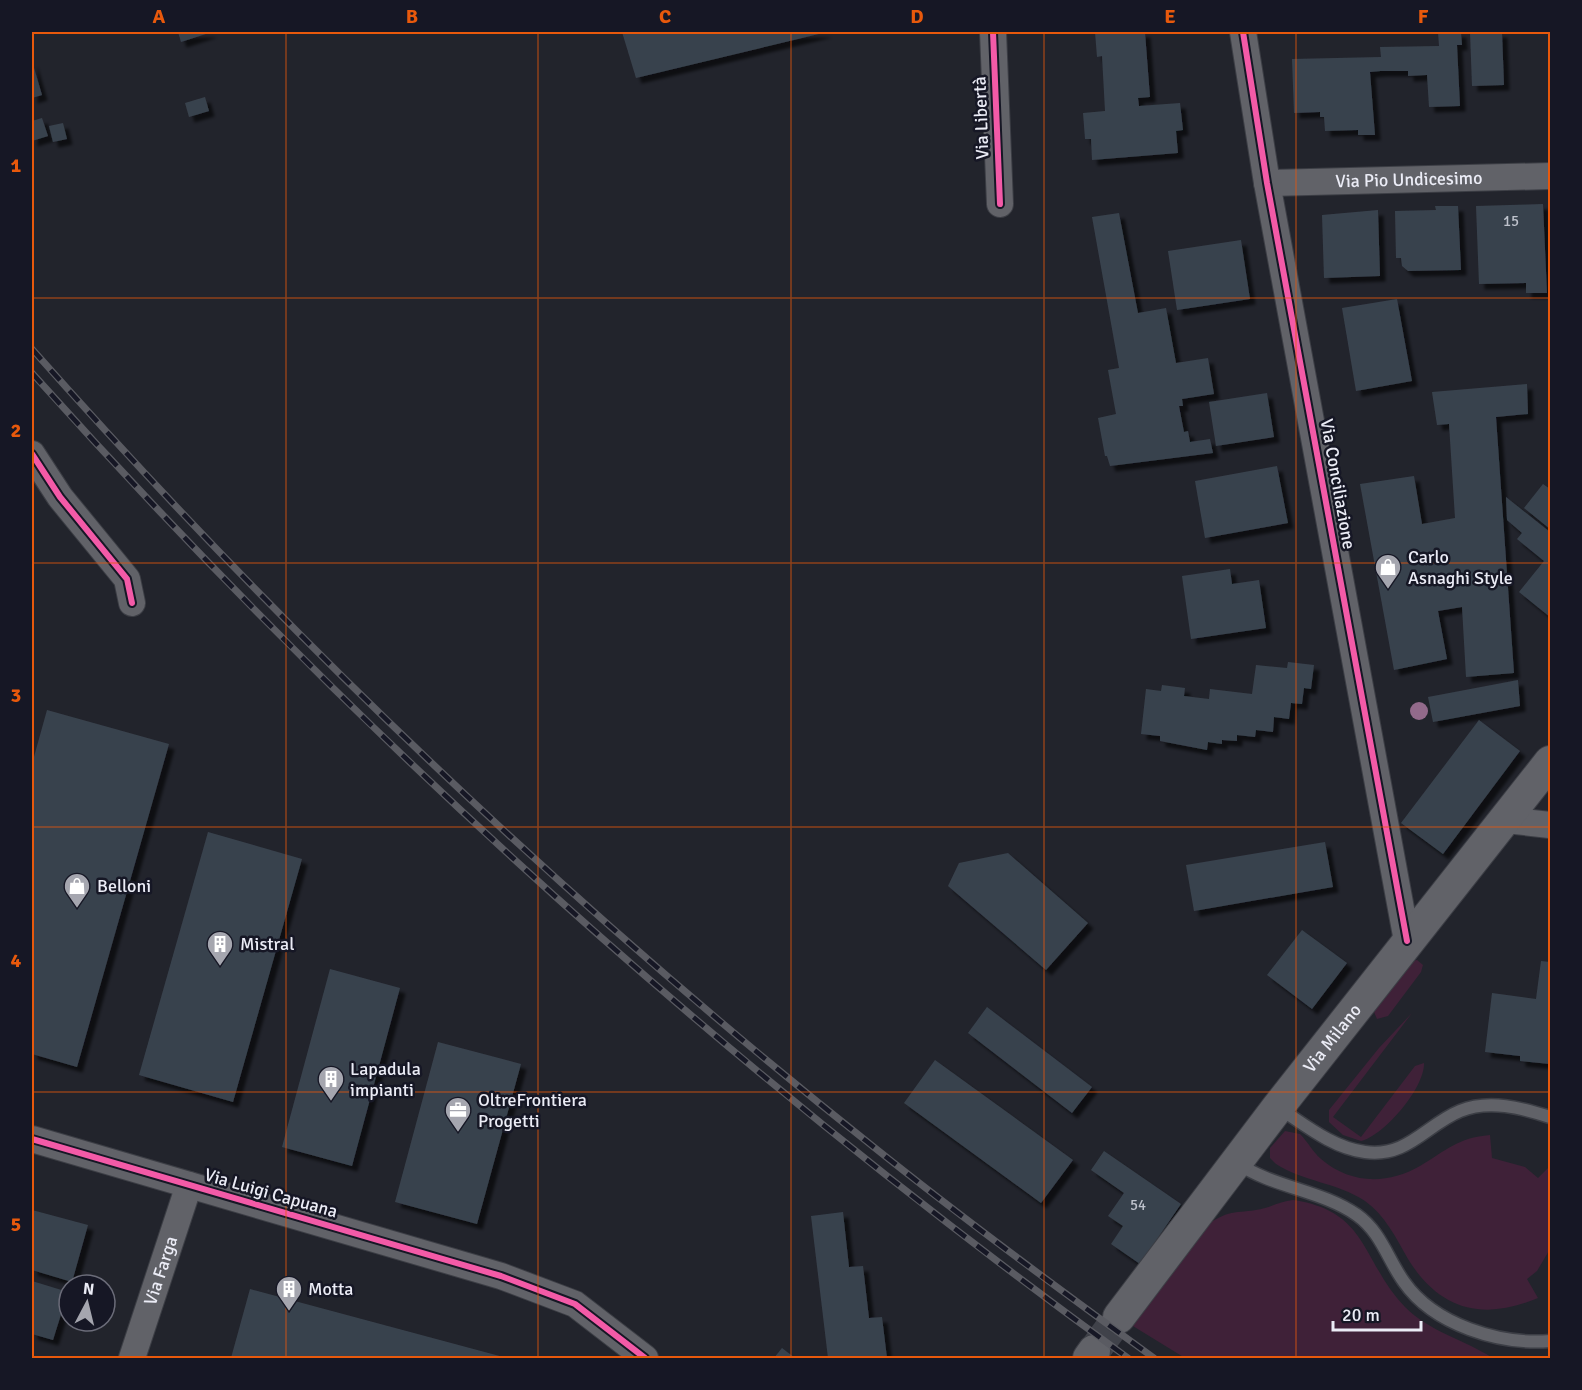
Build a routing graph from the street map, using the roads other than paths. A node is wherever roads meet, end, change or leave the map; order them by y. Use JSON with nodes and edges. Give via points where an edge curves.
{"nodes":[{"id":1,"x":993,"y":32,"type":"edge"},
{"id":2,"x":1244,"y":32,"type":"edge"},
{"id":3,"x":1551,"y":176,"type":"edge"},
{"id":4,"x":1267,"y":183,"type":"junction"},
{"id":5,"x":1000,"y":204,"type":"dead end"},
{"id":6,"x":32,"y":454,"type":"edge"},
{"id":7,"x":132,"y":603,"type":"dead end"},
{"id":8,"x":1551,"y":762,"type":"edge"},
{"id":9,"x":1506,"y":820,"type":"junction"},
{"id":10,"x":1551,"y":825,"type":"edge"},
{"id":11,"x":1407,"y":942,"type":"junction"},
{"id":12,"x":1278,"y":1107,"type":"junction"},
{"id":13,"x":1551,"y":1118,"type":"edge"},
{"id":14,"x":32,"y":1139,"type":"edge"},
{"id":15,"x":1237,"y":1163,"type":"junction"},
{"id":16,"x":189,"y":1185,"type":"junction"},
{"id":17,"x":1119,"y":1317,"type":"tunnel mouth"},
{"id":18,"x":1551,"y":1341,"type":"edge"},
{"id":19,"x":132,"y":1359,"type":"edge"},
{"id":20,"x":645,"y":1359,"type":"edge"}],
"edges":[{"from":1,"to":5,"type":"street","name":"Via Libertà"},
{"from":2,"to":4,"type":"street","name":"Via Conciliazione"},
{"from":3,"to":4,"type":"street","name":"Via Pio Undicesimo"},
{"from":4,"to":11,"type":"street","name":"Via Conciliazione"},
{"from":6,"to":7,"type":"street","via":[[60,496],[127,579]]},
{"from":8,"to":9,"type":"street","name":"Via Milano"},
{"from":9,"to":10,"type":"street"},
{"from":9,"to":11,"type":"street","name":"Via Milano"},
{"from":11,"to":12,"type":"street","name":"Via Milano"},
{"from":12,"to":13,"type":"lane","via":[[1343,1146],[1379,1153],[1409,1145],[1461,1110],[1510,1106]]},
{"from":12,"to":15,"type":"street","name":"Via Milano"},
{"from":14,"to":16,"type":"street","name":"Via Luigi Capuana"},
{"from":15,"to":17,"type":"street","name":"Via Milano"},
{"from":15,"to":18,"type":"lane","via":[[1274,1184],[1320,1197],[1358,1216],[1373,1229],[1410,1290],[1443,1316],[1496,1337],[1532,1343]]},
{"from":16,"to":19,"type":"street","name":"Via Farga"},
{"from":16,"to":20,"type":"street","name":"Via Luigi Capuana","via":[[501,1276],[575,1304]]}]}
